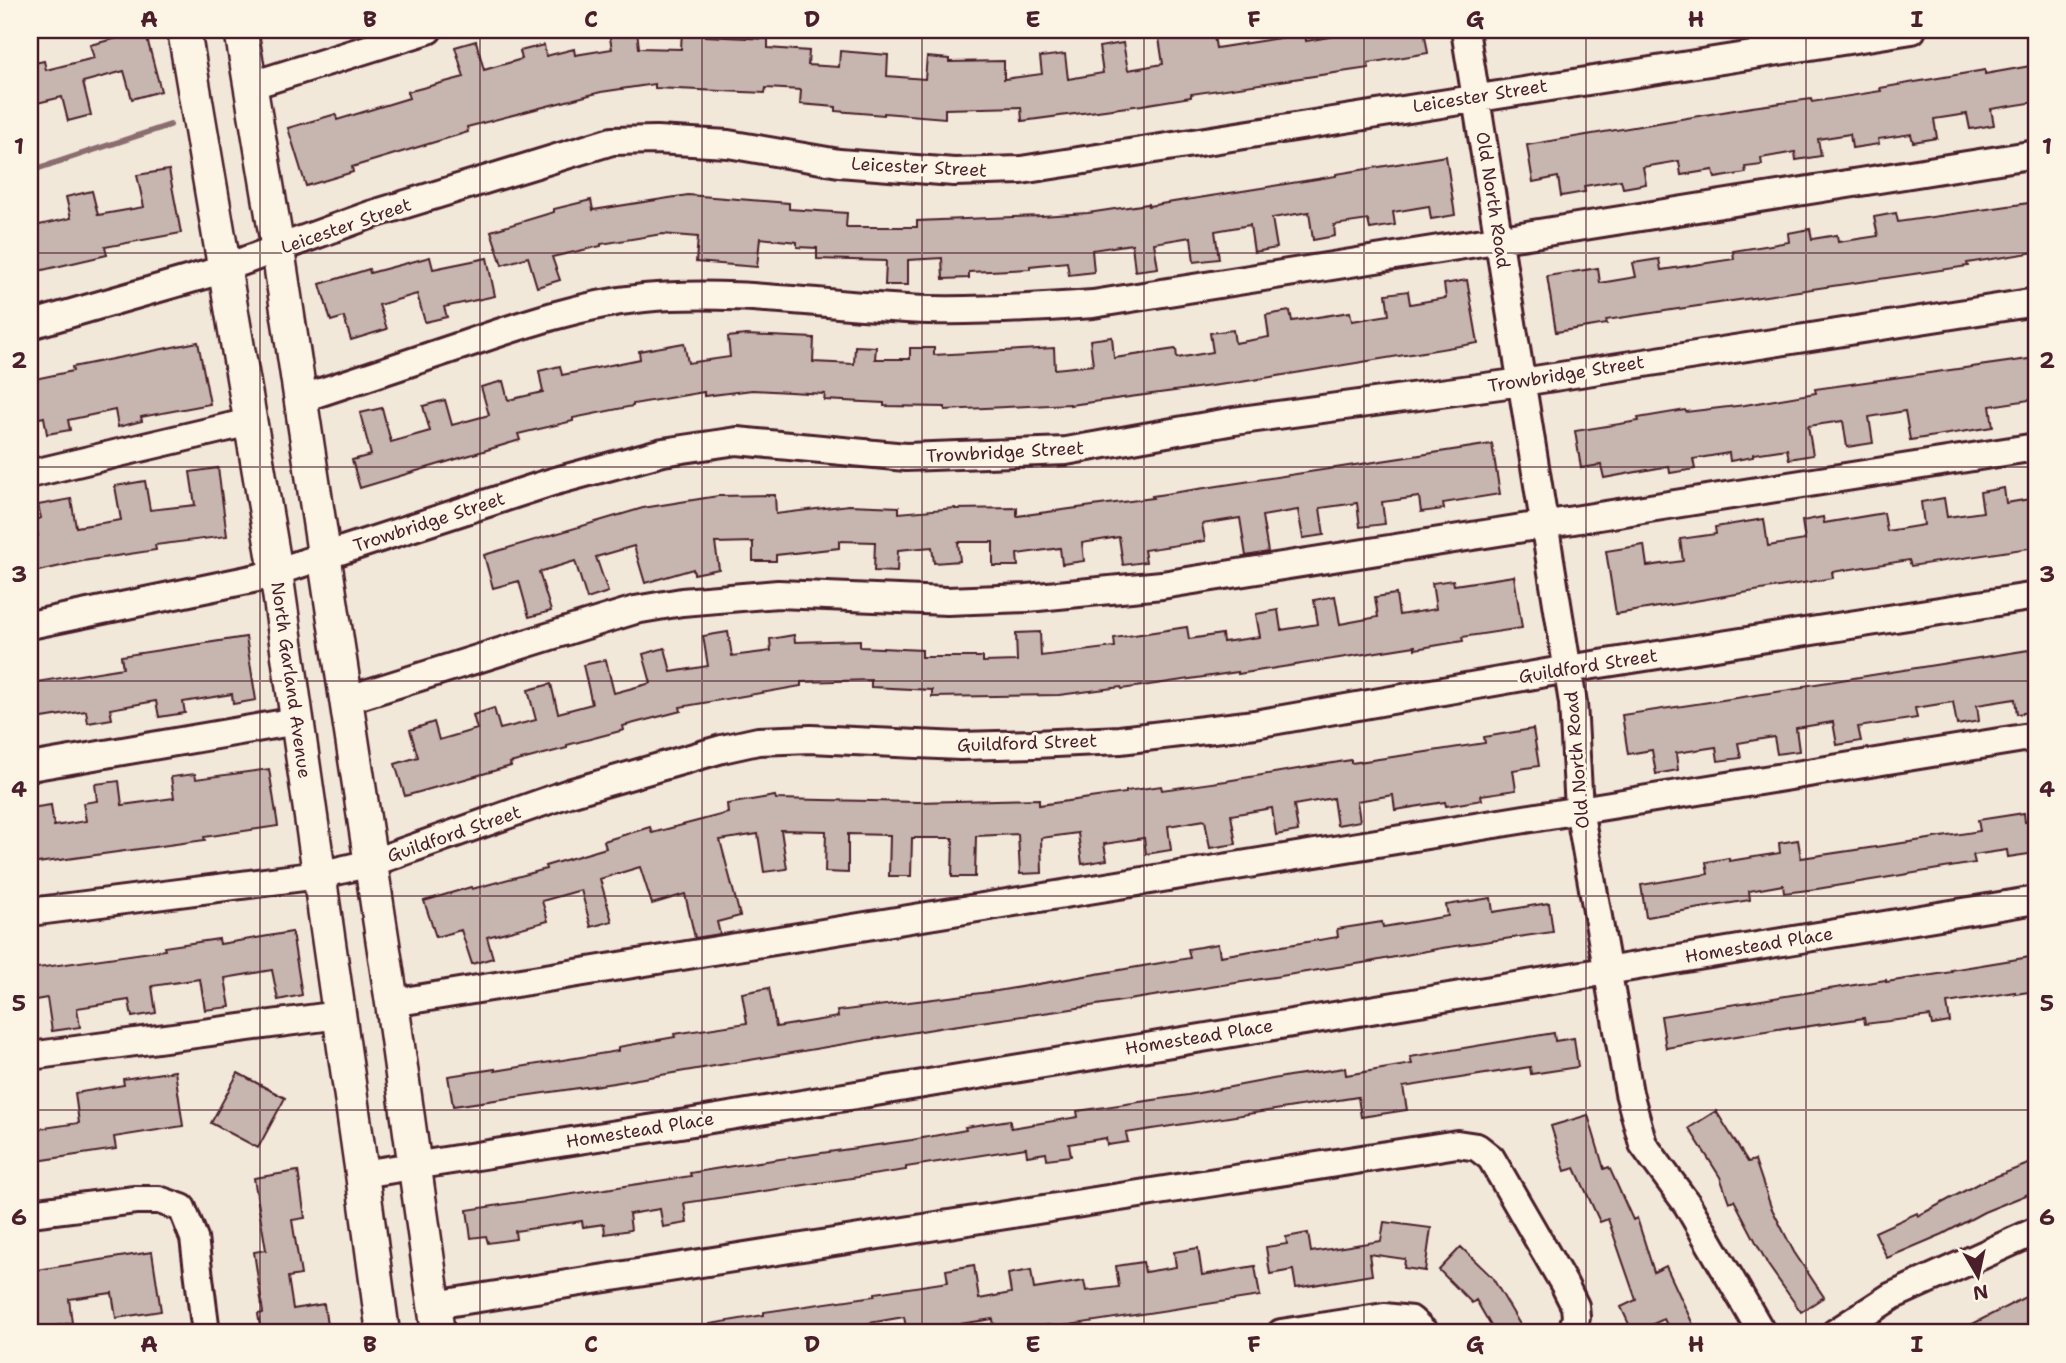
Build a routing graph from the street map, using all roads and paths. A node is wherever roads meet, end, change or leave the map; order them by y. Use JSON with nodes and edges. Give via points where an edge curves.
{"nodes":[{"id":1,"x":184,"y":30,"type":"edge"},
{"id":2,"x":241,"y":30,"type":"edge"},
{"id":3,"x":428,"y":30,"type":"edge"},
{"id":4,"x":1465,"y":30,"type":"edge"},
{"id":5,"x":1912,"y":30,"type":"edge"},
{"id":6,"x":249,"y":86,"type":"junction"},
{"id":7,"x":1476,"y":97,"type":"junction"},
{"id":8,"x":2036,"y":154,"type":"edge"},
{"id":9,"x":1499,"y":240,"type":"junction"},
{"id":10,"x":278,"y":250,"type":"junction"},
{"id":11,"x":223,"y":268,"type":"junction"},
{"id":12,"x":2036,"y":302,"type":"edge"},
{"id":13,"x":30,"y":325,"type":"edge"},
{"id":14,"x":1522,"y":382,"type":"junction"},
{"id":15,"x":300,"y":399,"type":"junction"},
{"id":16,"x":250,"y":422,"type":"junction"},
{"id":17,"x":2036,"y":447,"type":"edge"},
{"id":18,"x":30,"y":474,"type":"edge"},
{"id":19,"x":1545,"y":525,"type":"junction"},
{"id":20,"x":324,"y":556,"type":"junction"},
{"id":21,"x":276,"y":572,"type":"junction"},
{"id":22,"x":2036,"y":596,"type":"edge"},
{"id":23,"x":30,"y":625,"type":"edge"},
{"id":24,"x":1568,"y":668,"type":"junction"},
{"id":25,"x":346,"y":701,"type":"junction"},
{"id":26,"x":297,"y":721,"type":"junction"},
{"id":27,"x":2036,"y":736,"type":"edge"},
{"id":28,"x":30,"y":767,"type":"edge"},
{"id":29,"x":1580,"y":809,"type":"junction"},
{"id":30,"x":371,"y":863,"type":"junction"},
{"id":31,"x":320,"y":875,"type":"junction"},
{"id":32,"x":2036,"y":900,"type":"edge"},
{"id":33,"x":30,"y":912,"type":"edge"},
{"id":34,"x":1606,"y":970,"type":"junction"},
{"id":35,"x":392,"y":1003,"type":"junction"},
{"id":36,"x":339,"y":1015,"type":"junction"},
{"id":37,"x":30,"y":1056,"type":"edge"},
{"id":38,"x":415,"y":1165,"type":"junction"},
{"id":39,"x":362,"y":1174,"type":"junction"},
{"id":40,"x":30,"y":1213,"type":"edge"},
{"id":41,"x":2036,"y":1231,"type":"edge"},
{"id":42,"x":436,"y":1319,"type":"edge"},
{"id":43,"x":206,"y":1333,"type":"edge"},
{"id":44,"x":383,"y":1333,"type":"edge"},
{"id":45,"x":1281,"y":1333,"type":"edge"},
{"id":46,"x":1425,"y":1333,"type":"edge"},
{"id":47,"x":1569,"y":1333,"type":"edge"},
{"id":48,"x":1762,"y":1333,"type":"edge"},
{"id":49,"x":1835,"y":1333,"type":"edge"}],
"edges":[{"from":1,"to":11,"type":"main road","name":"North Garland Avenue"},
{"from":2,"to":6,"type":"main road"},
{"from":3,"to":6,"type":"street"},
{"from":4,"to":7,"type":"street","name":"Old North Road"},
{"from":5,"to":7,"type":"street","name":"Leicester Street"},
{"from":6,"to":10,"type":"main road"},
{"from":7,"to":9,"type":"street","name":"Old North Road"},
{"from":7,"to":10,"type":"street","name":"Leicester Street","via":[[1021,170],[954,172],[839,163],[728,145],[612,141],[370,215]]},
{"from":8,"to":9,"type":"street"},
{"from":9,"to":14,"type":"street","name":"Old North Road"},
{"from":9,"to":15,"type":"street","via":[[1047,308],[929,310],[696,294],[642,298],[572,311]]},
{"from":10,"to":11,"type":"street","name":"Leicester Street"},
{"from":10,"to":15,"type":"main road"},
{"from":11,"to":13,"type":"street","name":"Leicester Street"},
{"from":11,"to":16,"type":"main road","name":"North Garland Avenue"},
{"from":12,"to":14,"type":"street","name":"Trowbridge Street"},
{"from":14,"to":19,"type":"street","name":"Old North Road"},
{"from":14,"to":20,"type":"street","name":"Trowbridge Street","via":[[1234,421],[1066,451],[906,457],[737,441],[663,452],[552,482]]},
{"from":15,"to":20,"type":"main road"},
{"from":16,"to":18,"type":"street"},
{"from":16,"to":21,"type":"main road","name":"North Garland Avenue"},
{"from":17,"to":19,"type":"street"},
{"from":19,"to":24,"type":"street","name":"Old North Road"},
{"from":19,"to":25,"type":"street","via":[[1103,592],[947,601],[778,594],[682,602],[597,621]]},
{"from":20,"to":21,"type":"street","name":"Trowbridge Street"},
{"from":20,"to":25,"type":"main road"},
{"from":21,"to":23,"type":"street","name":"Trowbridge Street"},
{"from":21,"to":26,"type":"main road","name":"North Garland Avenue"},
{"from":22,"to":24,"type":"street","name":"Guildford Street"},
{"from":24,"to":29,"type":"street","name":"Old North Road"},
{"from":24,"to":30,"type":"street","name":"Guildford Street","via":[[1255,724],[1120,740],[960,746],[758,741],[569,793]]},
{"from":25,"to":30,"type":"main road"},
{"from":26,"to":28,"type":"street"},
{"from":26,"to":31,"type":"main road","name":"North Garland Avenue"},
{"from":27,"to":29,"type":"street"},
{"from":29,"to":34,"type":"street","name":"Old North Road"},
{"from":29,"to":35,"type":"street"},
{"from":30,"to":31,"type":"street","name":"Guildford Street"},
{"from":30,"to":35,"type":"main road"},
{"from":31,"to":33,"type":"street","name":"Guildford Street"},
{"from":31,"to":36,"type":"main road","name":"North Garland Avenue"},
{"from":32,"to":34,"type":"street","name":"Homestead Place"},
{"from":34,"to":38,"type":"street","name":"Homestead Place"},
{"from":34,"to":48,"type":"street","name":"Old North Road","via":[[1643,1144],[1687,1203]]},
{"from":35,"to":38,"type":"main road"},
{"from":36,"to":37,"type":"street"},
{"from":36,"to":39,"type":"main road","name":"North Garland Avenue"},
{"from":38,"to":39,"type":"street","name":"Homestead Place"},
{"from":38,"to":42,"type":"main road"},
{"from":39,"to":44,"type":"main road","name":"North Garland Avenue"},
{"from":40,"to":43,"type":"street","via":[[135,1200],[159,1200],[182,1208],[194,1238]]},
{"from":41,"to":49,"type":"street","via":[[1892,1296]]},
{"from":42,"to":47,"type":"street","via":[[1457,1144],[1477,1147],[1491,1158],[1575,1306]]},
{"from":45,"to":46,"type":"street","via":[[1384,1317],[1412,1320]]}]}
